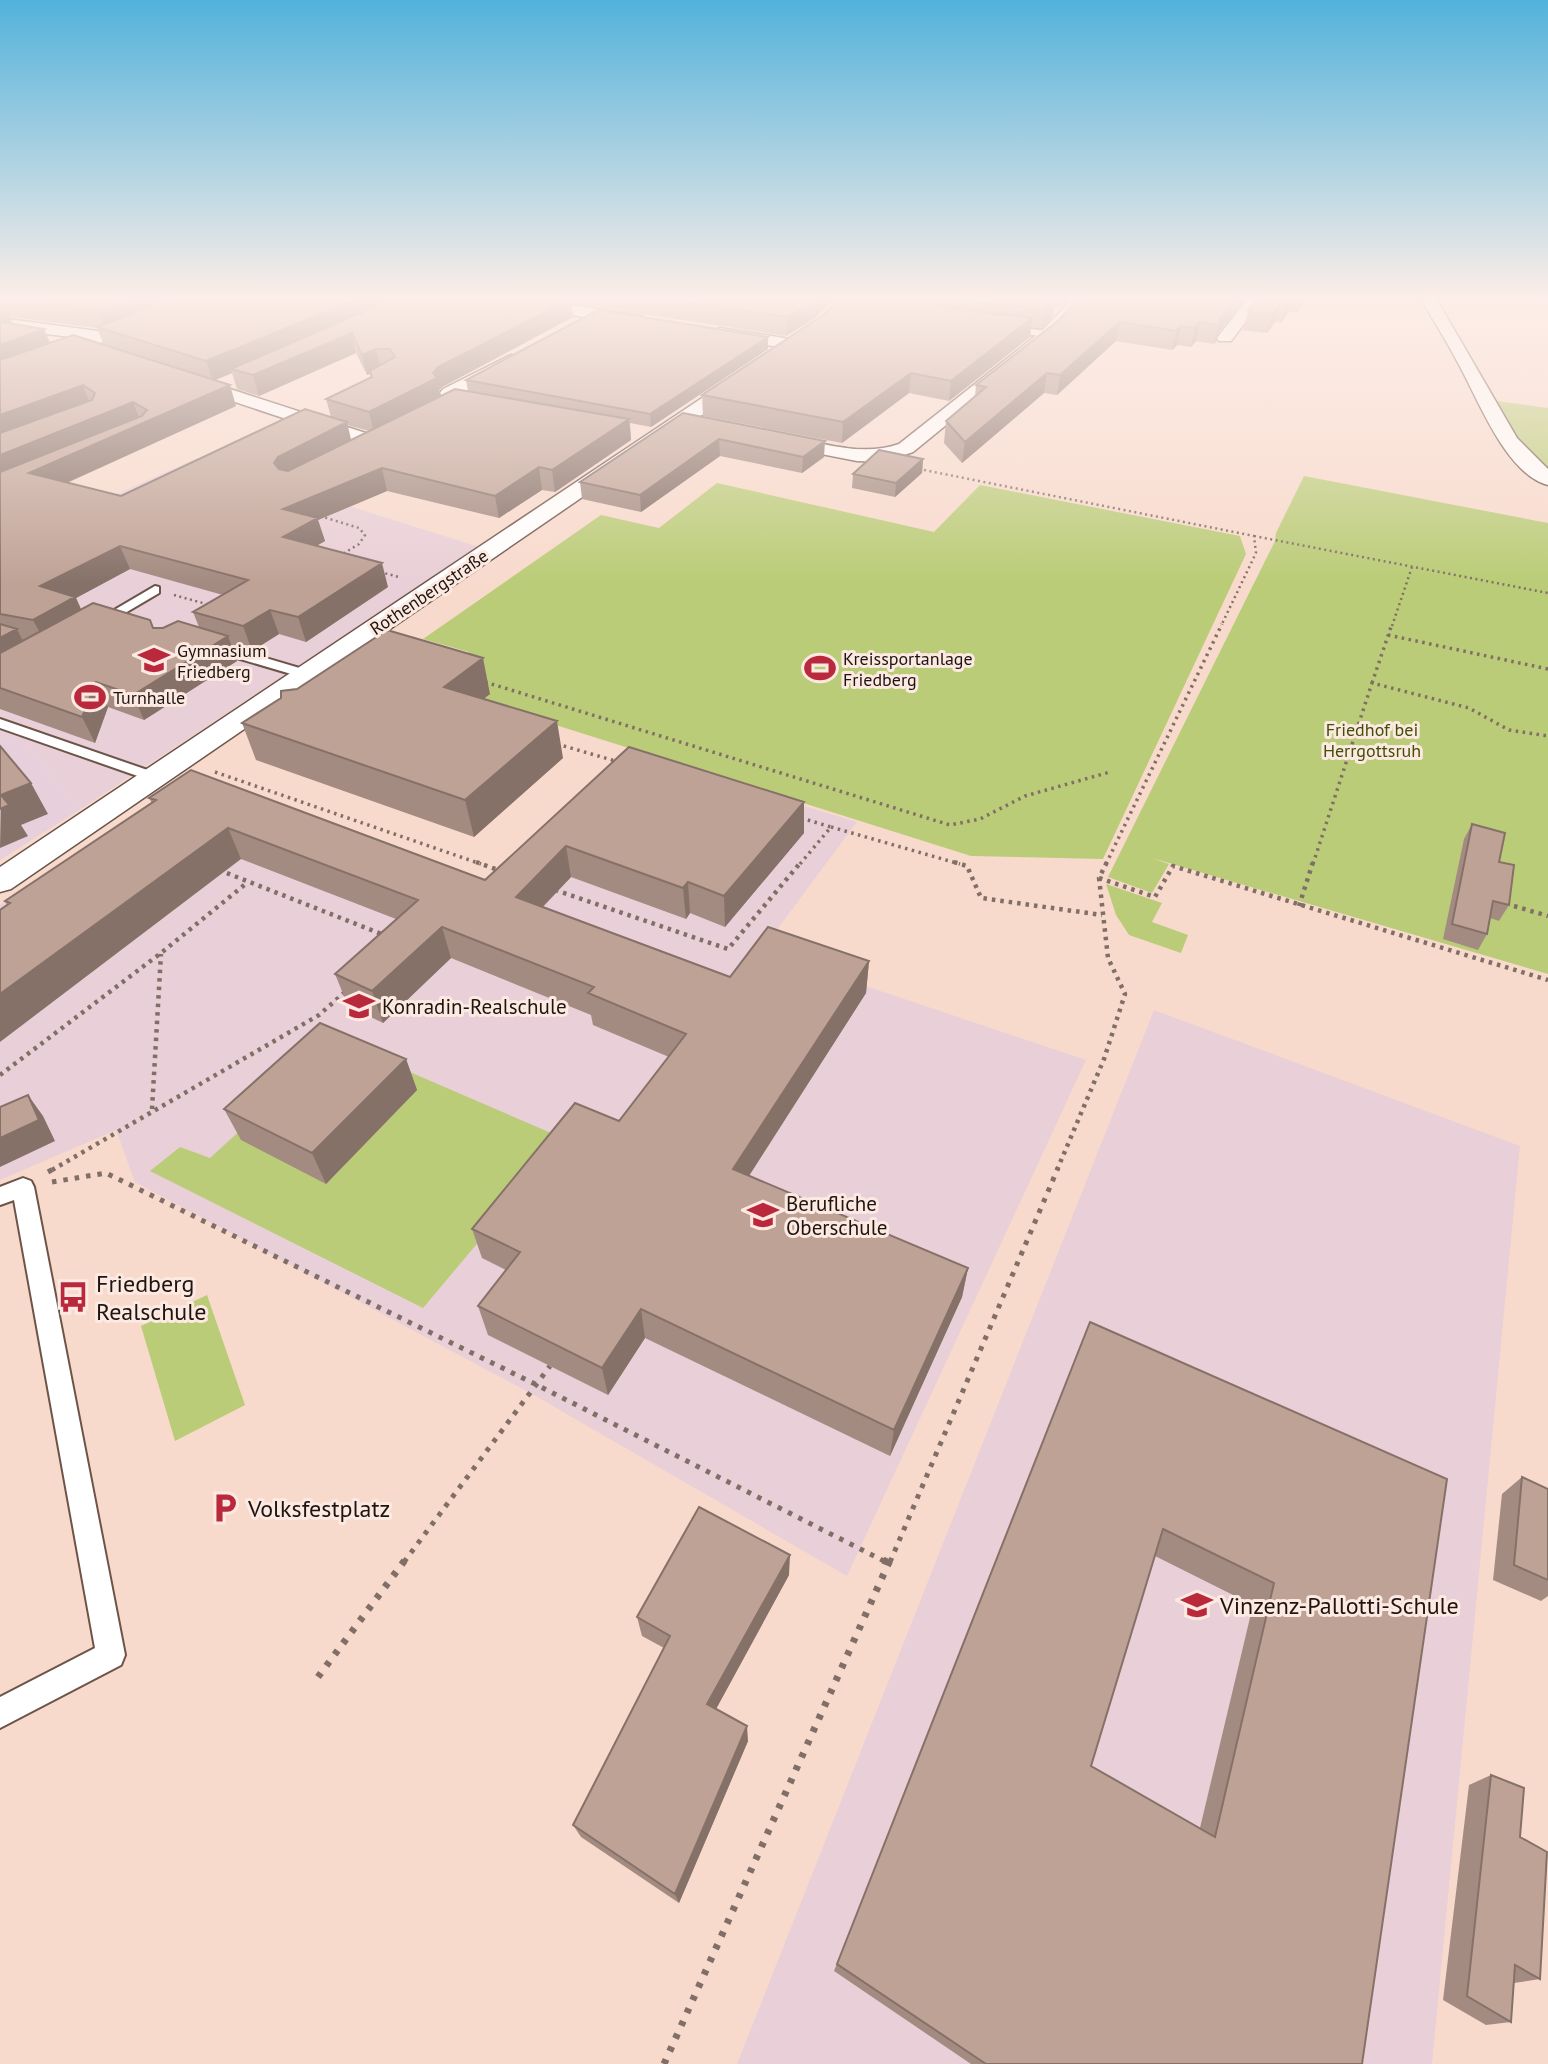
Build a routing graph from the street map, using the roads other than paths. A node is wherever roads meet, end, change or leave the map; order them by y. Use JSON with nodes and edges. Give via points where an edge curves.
{"nodes":[{"id":1,"x":223,"y":391,"type":"edge"},
{"id":2,"x":452,"y":391,"type":"edge"},
{"id":3,"x":723,"y":391,"type":"edge"},
{"id":4,"x":977,"y":391,"type":"edge"},
{"id":5,"x":1481,"y":391,"type":"edge"},
{"id":6,"x":326,"y":405,"type":"dead end"},
{"id":7,"x":301,"y":417,"type":"junction"},
{"id":8,"x":682,"y":420,"type":"junction"},
{"id":9,"x":409,"y":425,"type":"edge"},
{"id":10,"x":709,"y":425,"type":"edge"},
{"id":11,"x":630,"y":432,"type":"edge"},
{"id":12,"x":750,"y":433,"type":"edge"},
{"id":13,"x":657,"y":437,"type":"junction"},
{"id":14,"x":380,"y":439,"type":"joint"},
{"id":15,"x":351,"y":455,"type":"edge"},
{"id":16,"x":1548,"y":479,"type":"edge"},
{"id":17,"x":155,"y":590,"type":"dead end"},
{"id":18,"x":84,"y":631,"type":"edge"},
{"id":19,"x":193,"y":640,"type":"edge"},
{"id":20,"x":308,"y":675,"type":"junction"},
{"id":21,"x":0,"y":723,"type":"edge"},
{"id":22,"x":154,"y":777,"type":"junction"},
{"id":23,"x":0,"y":881,"type":"edge"},
{"id":24,"x":11,"y":1191,"type":"edge"},
{"id":25,"x":0,"y":1713,"type":"edge"}],
"edges":[{"from":1,"to":7,"type":"street"},
{"from":2,"to":9,"type":"street","via":[[449,393],[462,402]]},
{"from":3,"to":8,"type":"street","name":"Rothenbergstraße"},
{"from":4,"to":12,"type":"street","via":[[906,448],[884,456],[857,455]]},
{"from":5,"to":16,"type":"street","via":[[1500,429],[1525,462]]},
{"from":6,"to":7,"type":"street"},
{"from":7,"to":14,"type":"street"},
{"from":8,"to":10,"type":"street"},
{"from":8,"to":13,"type":"street","name":"Rothenbergstraße"},
{"from":11,"to":13,"type":"street"},
{"from":13,"to":20,"type":"street","name":"Rothenbergstraße"},
{"from":14,"to":15,"type":"street"},
{"from":17,"to":18,"type":"lane"},
{"from":19,"to":20,"type":"lane"},
{"from":20,"to":22,"type":"street","name":"Rothenbergstraße"},
{"from":21,"to":22,"type":"lane"},
{"from":22,"to":23,"type":"street","name":"Rothenbergstraße"},
{"from":24,"to":25,"type":"lane","via":[[111,1655]]}]}
